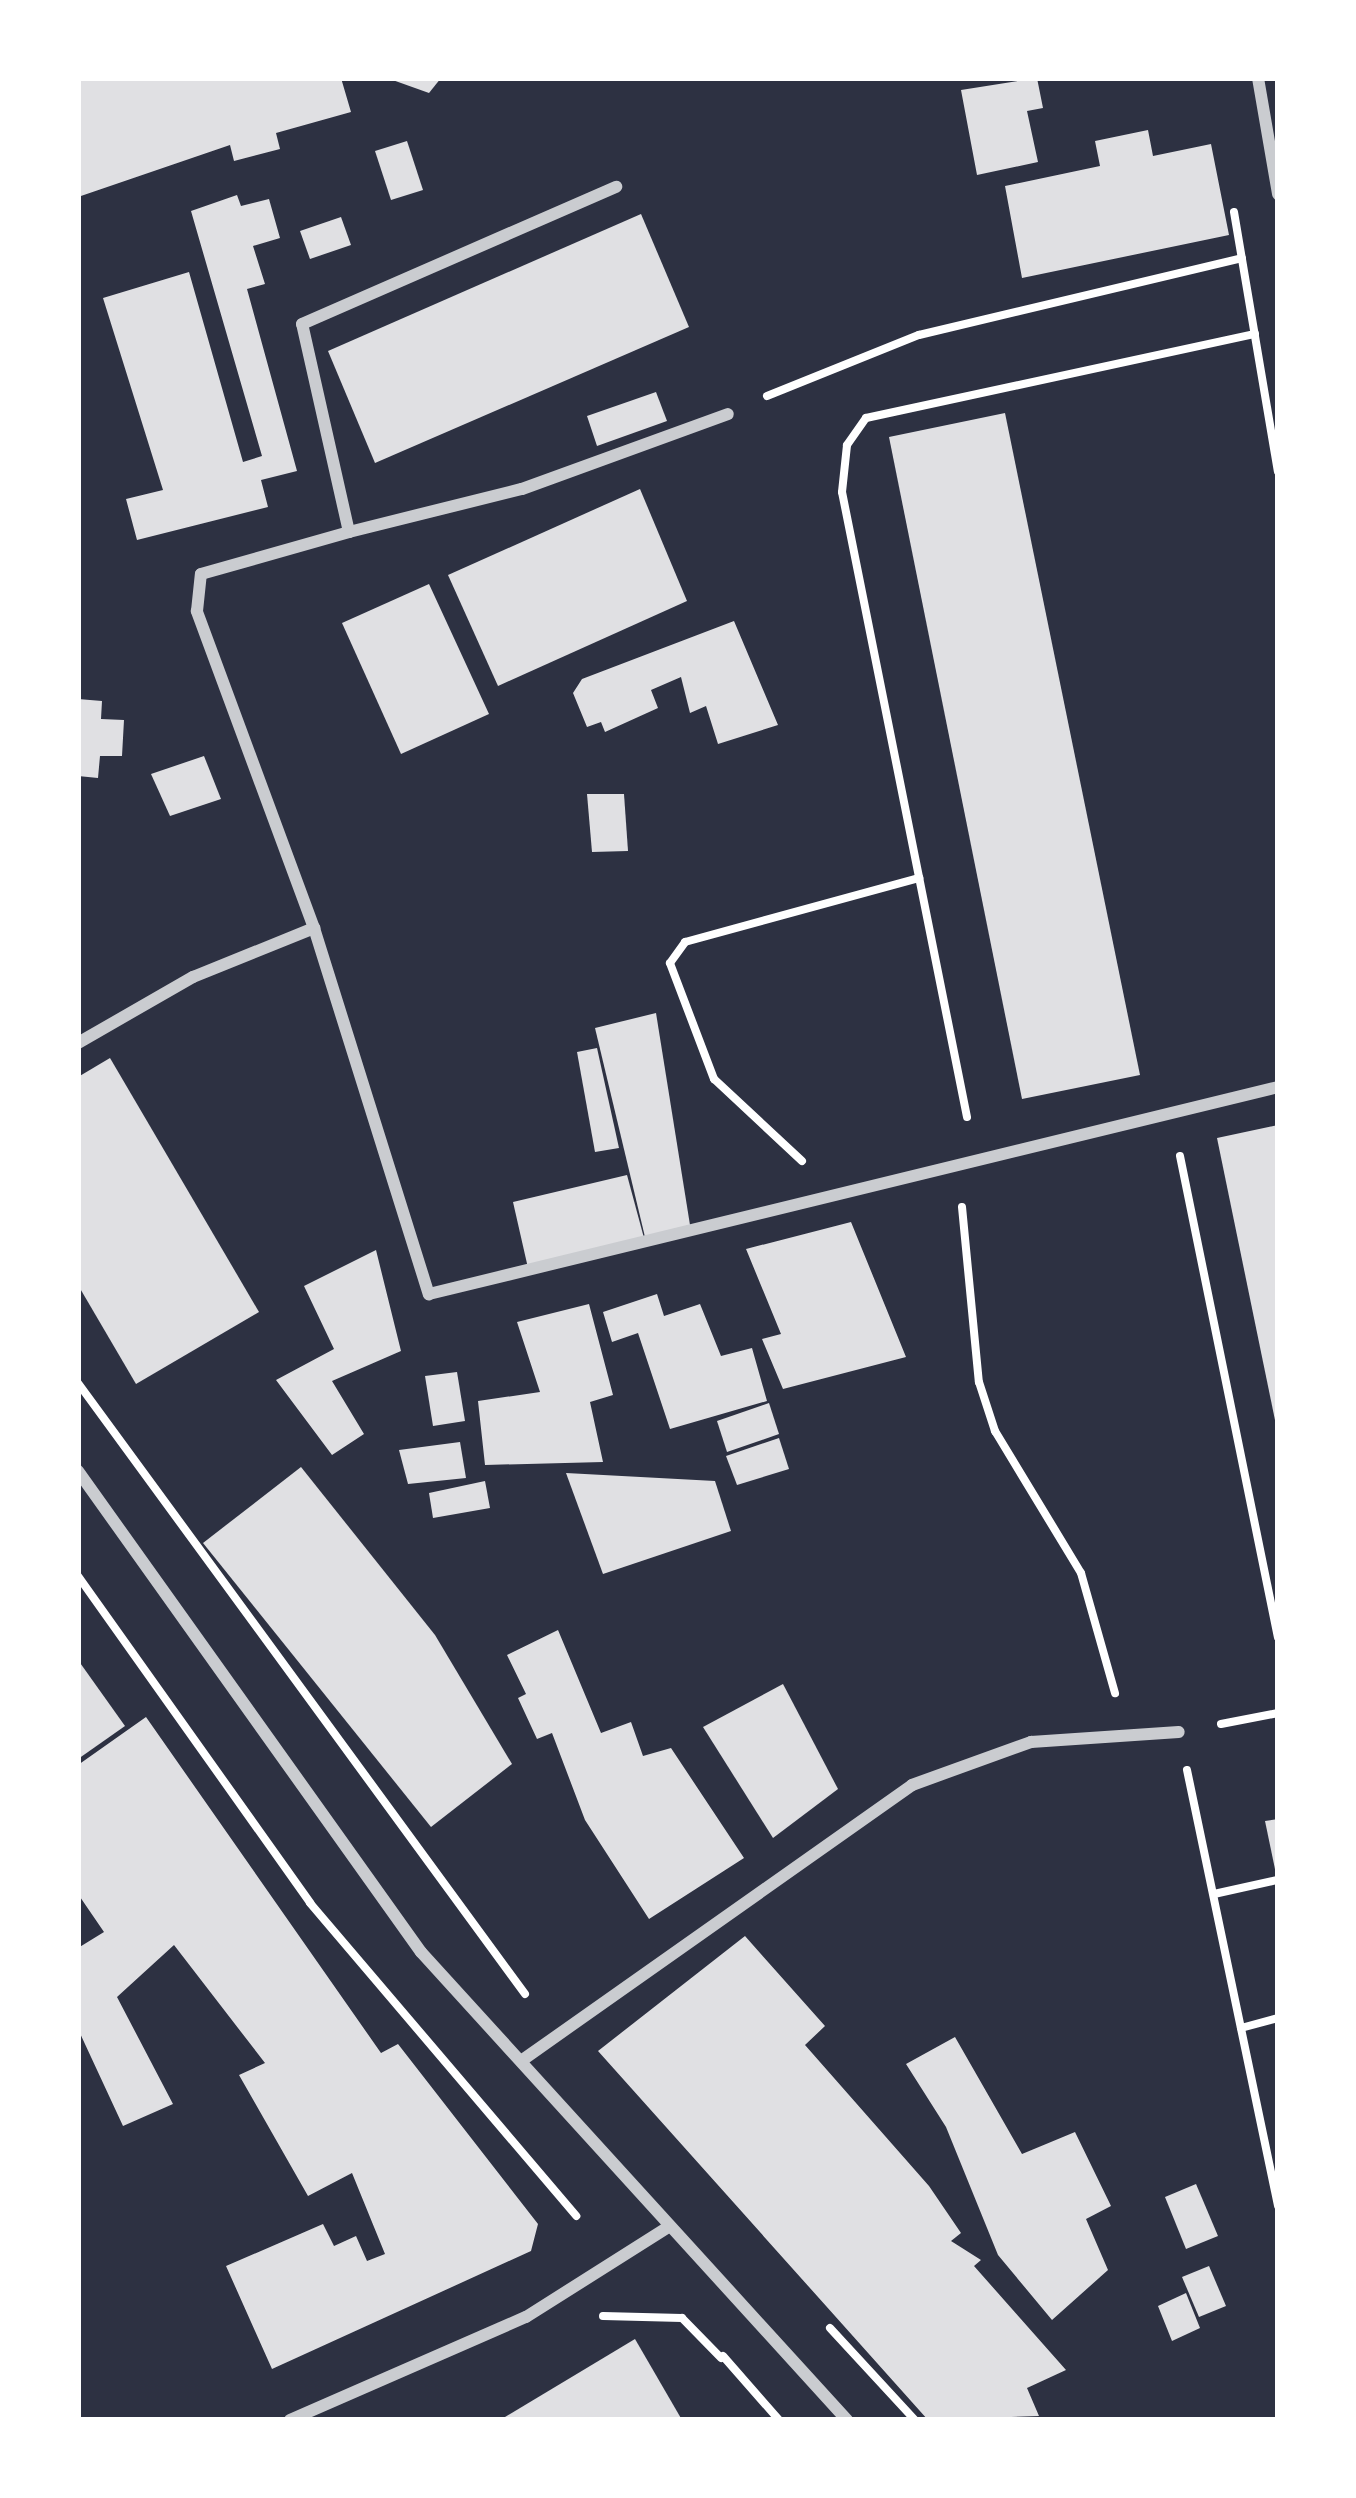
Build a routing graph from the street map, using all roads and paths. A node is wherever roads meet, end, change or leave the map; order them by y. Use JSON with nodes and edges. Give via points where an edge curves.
{"nodes":[{"id":1,"x":1258,"y":78,"type":"edge"},
{"id":2,"x":616,"y":187,"type":"dead end"},
{"id":3,"x":1231,"y":191,"type":"dead end"},
{"id":4,"x":1278,"y":194,"type":"edge"},
{"id":5,"x":1242,"y":258,"type":"junction"},
{"id":6,"x":1256,"y":334,"type":"junction"},
{"id":7,"x":728,"y":414,"type":"joint"},
{"id":8,"x":1278,"y":471,"type":"edge"},
{"id":9,"x":349,"y":532,"type":"junction"},
{"id":10,"x":919,"y":878,"type":"junction"},
{"id":11,"x":314,"y":928,"type":"junction"},
{"id":12,"x":78,"y":1043,"type":"edge"},
{"id":13,"x":1278,"y":1087,"type":"edge"},
{"id":14,"x":1171,"y":1112,"type":"junction"},
{"id":15,"x":970,"y":1161,"type":"junction"},
{"id":16,"x":823,"y":1197,"type":"junction"},
{"id":17,"x":78,"y":1383,"type":"edge"},
{"id":18,"x":78,"y":1471,"type":"edge"},
{"id":19,"x":78,"y":1576,"type":"edge"},
{"id":20,"x":1278,"y":1636,"type":"edge"},
{"id":21,"x":1278,"y":1713,"type":"edge"},
{"id":22,"x":1179,"y":1732,"type":"junction"},
{"id":23,"x":1119,"y":1736,"type":"junction"},
{"id":24,"x":1277,"y":1880,"type":"edge"},
{"id":25,"x":1214,"y":1894,"type":"junction"},
{"id":26,"x":538,"y":2009,"type":"dead end"},
{"id":27,"x":1278,"y":2018,"type":"edge"},
{"id":28,"x":1241,"y":2028,"type":"junction"},
{"id":29,"x":521,"y":2061,"type":"junction"},
{"id":30,"x":1278,"y":2149,"type":"edge"},
{"id":31,"x":1267,"y":2152,"type":"junction"},
{"id":32,"x":565,"y":2175,"type":"dead end"},
{"id":33,"x":551,"y":2187,"type":"junction"},
{"id":34,"x":1278,"y":2206,"type":"edge"},
{"id":35,"x":576,"y":2216,"type":"dead end"},
{"id":36,"x":670,"y":2226,"type":"junction"},
{"id":37,"x":602,"y":2315,"type":"dead end"},
{"id":38,"x":721,"y":2358,"type":"dead end"},
{"id":39,"x":290,"y":2420,"type":"edge"},
{"id":40,"x":847,"y":2420,"type":"edge"}],
"edges":[{"from":1,"to":4,"type":"street"},
{"from":2,"to":9,"type":"street","via":[[302,324]]},
{"from":3,"to":5,"type":"path"},
{"from":5,"to":6,"type":"path"},
{"from":5,"to":7,"type":"path","via":[[919,334]]},
{"from":6,"to":8,"type":"path"},
{"from":6,"to":10,"type":"path","via":[[866,418],[847,445],[842,492]]},
{"from":7,"to":9,"type":"street","via":[[522,489]]},
{"from":9,"to":11,"type":"street","via":[[201,574],[197,611]]},
{"from":10,"to":15,"type":"path"},
{"from":10,"to":16,"type":"path","via":[[685,942],[670,964],[714,1079],[776,1126]]},
{"from":11,"to":12,"type":"street","via":[[193,977]]},
{"from":11,"to":16,"type":"street","via":[[429,1294]]},
{"from":13,"to":14,"type":"street"},
{"from":14,"to":15,"type":"street"},
{"from":14,"to":20,"type":"path"},
{"from":15,"to":16,"type":"street"},
{"from":15,"to":23,"type":"path","via":[[979,1382],[995,1431],[1082,1574],[1111,1650]]},
{"from":17,"to":26,"type":"path"},
{"from":18,"to":29,"type":"street","via":[[304,1800]]},
{"from":19,"to":33,"type":"path","via":[[310,1903]]},
{"from":21,"to":22,"type":"path"},
{"from":22,"to":23,"type":"street"},
{"from":22,"to":25,"type":"path"},
{"from":23,"to":29,"type":"street","via":[[1031,1742],[912,1785]]},
{"from":24,"to":25,"type":"path"},
{"from":25,"to":28,"type":"path"},
{"from":27,"to":28,"type":"path"},
{"from":28,"to":31,"type":"path"},
{"from":29,"to":36,"type":"street"},
{"from":30,"to":31,"type":"path"},
{"from":31,"to":34,"type":"path"},
{"from":32,"to":33,"type":"path"},
{"from":33,"to":35,"type":"path"},
{"from":36,"to":39,"type":"street","via":[[526,2317]]},
{"from":36,"to":40,"type":"street"},
{"from":37,"to":38,"type":"path","via":[[608,2324],[682,2318]]}]}
